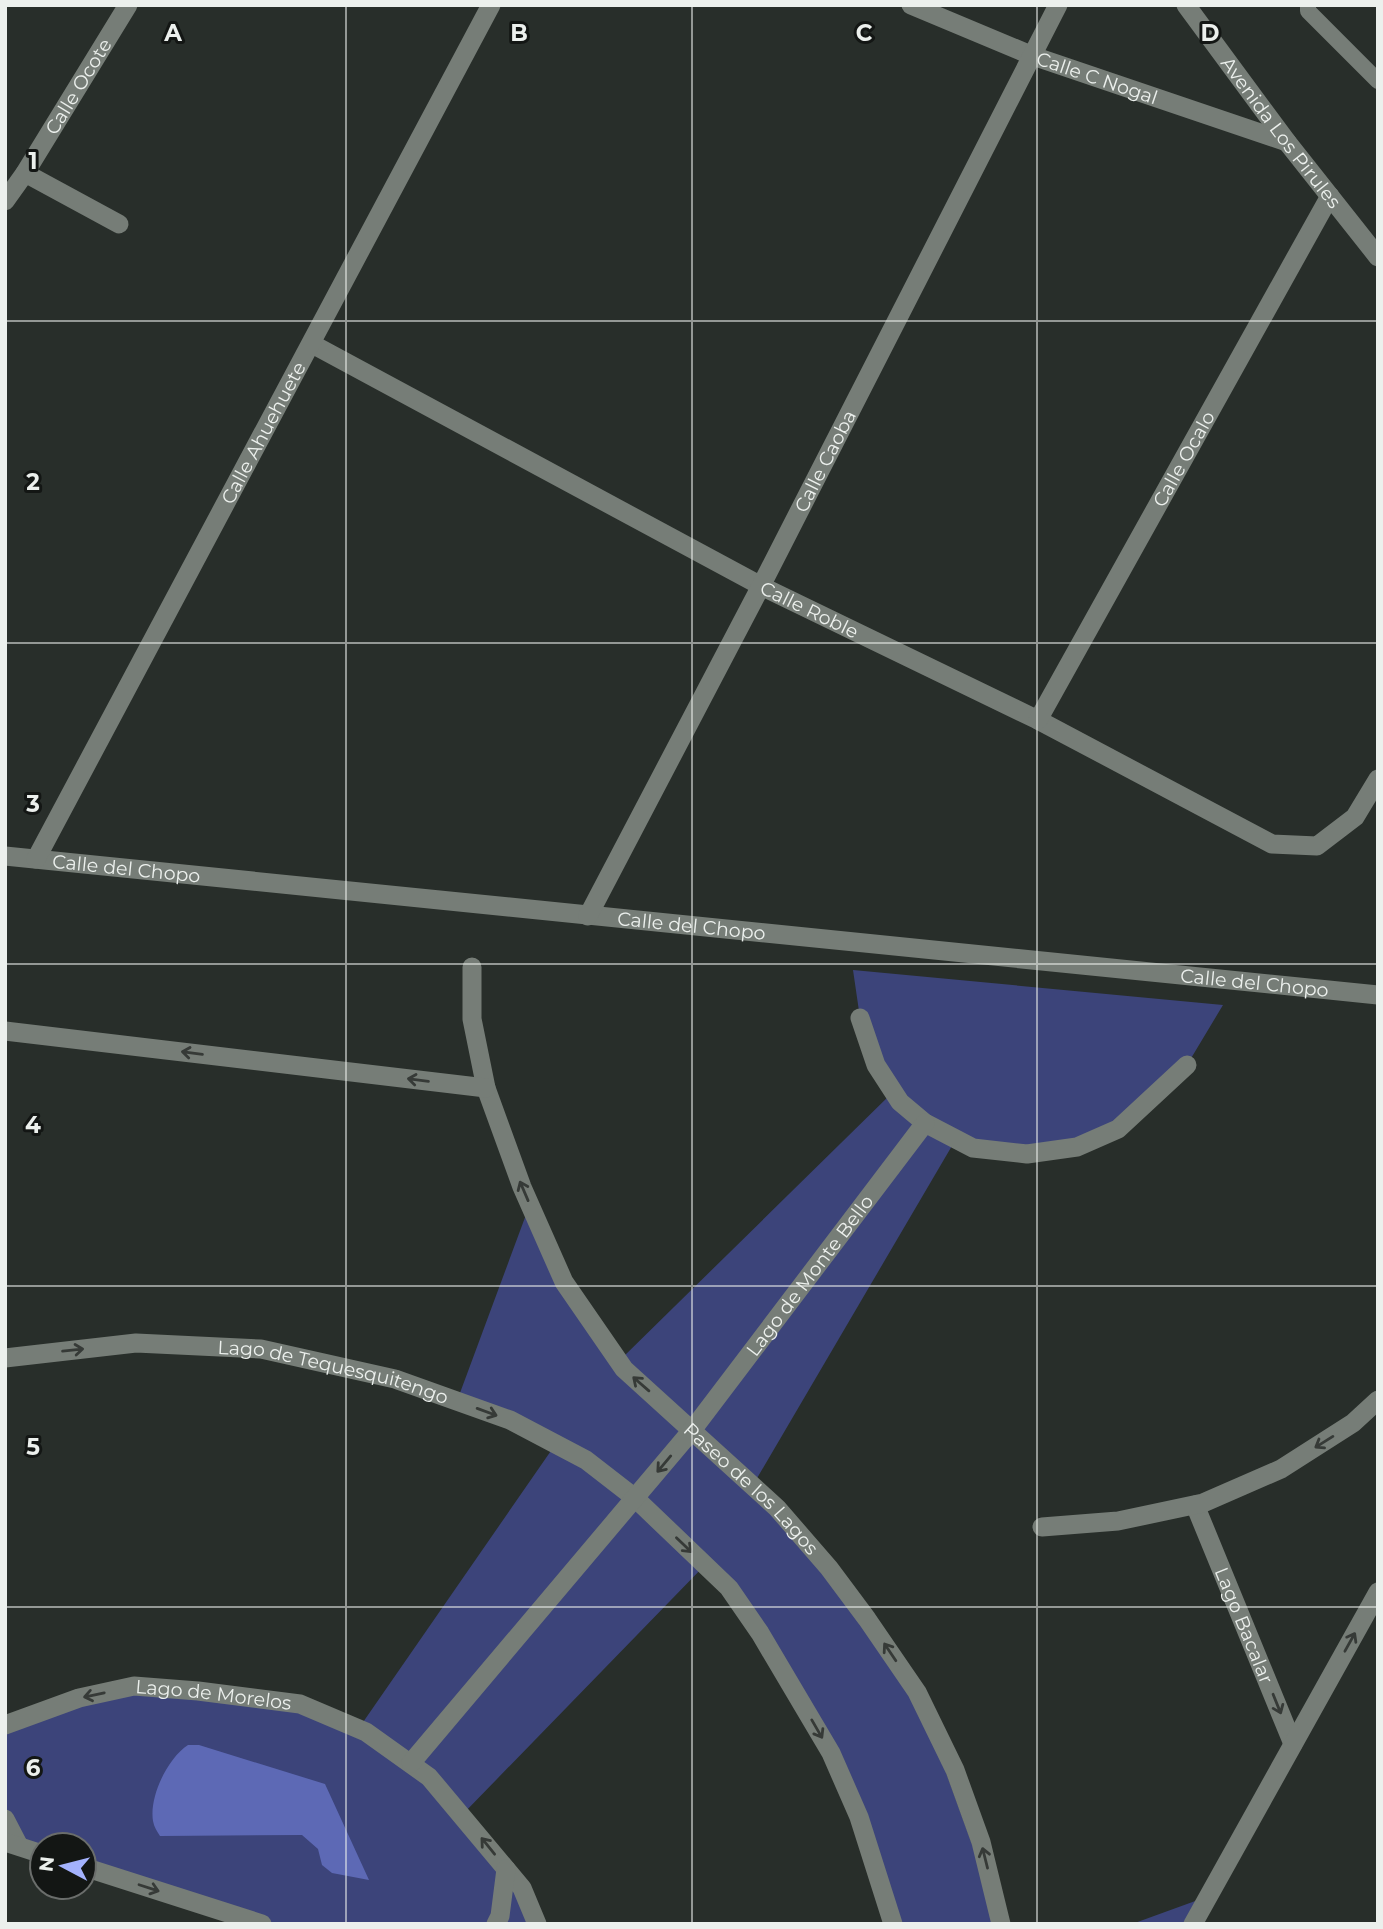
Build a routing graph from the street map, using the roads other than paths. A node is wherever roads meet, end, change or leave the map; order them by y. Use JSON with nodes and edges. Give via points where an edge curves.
{"nodes":[{"id":1,"x":128,"y":5,"type":"edge"},
{"id":2,"x":491,"y":5,"type":"edge"},
{"id":3,"x":911,"y":5,"type":"edge"},
{"id":4,"x":1058,"y":5,"type":"edge"},
{"id":5,"x":1186,"y":5,"type":"edge"},
{"id":6,"x":1308,"y":5,"type":"edge"},
{"id":7,"x":1033,"y":56,"type":"junction"},
{"id":8,"x":1378,"y":81,"type":"edge"},
{"id":9,"x":1287,"y":142,"type":"junction"},
{"id":10,"x":25,"y":173,"type":"junction"},
{"id":11,"x":1330,"y":197,"type":"junction"},
{"id":12,"x":5,"y":201,"type":"edge"},
{"id":13,"x":119,"y":224,"type":"dead end"},
{"id":14,"x":1378,"y":257,"type":"edge"},
{"id":15,"x":312,"y":344,"type":"junction"},
{"id":16,"x":761,"y":586,"type":"junction"},
{"id":17,"x":1038,"y":720,"type":"junction"},
{"id":18,"x":1378,"y":779,"type":"edge"},
{"id":19,"x":5,"y":856,"type":"edge"},
{"id":20,"x":36,"y":859,"type":"junction"},
{"id":21,"x":588,"y":916,"type":"junction"},
{"id":22,"x":472,"y":967,"type":"dead end"},
{"id":23,"x":1378,"y":995,"type":"edge"},
{"id":24,"x":860,"y":1018,"type":"dead end"},
{"id":25,"x":5,"y":1031,"type":"edge"},
{"id":26,"x":1187,"y":1065,"type":"dead end"},
{"id":27,"x":486,"y":1088,"type":"junction"},
{"id":28,"x":925,"y":1123,"type":"junction"},
{"id":29,"x":5,"y":1358,"type":"edge"},
{"id":30,"x":1375,"y":1407,"type":"edge"},
{"id":31,"x":693,"y":1429,"type":"junction"},
{"id":32,"x":635,"y":1498,"type":"junction"},
{"id":33,"x":1195,"y":1505,"type":"junction"},
{"id":34,"x":1042,"y":1527,"type":"dead end"},
{"id":35,"x":1378,"y":1592,"type":"edge"},
{"id":36,"x":7,"y":1729,"type":"edge"},
{"id":37,"x":1293,"y":1744,"type":"junction"},
{"id":38,"x":411,"y":1763,"type":"junction"},
{"id":39,"x":5,"y":1819,"type":"edge"},
{"id":40,"x":12,"y":1844,"type":"edge"},
{"id":41,"x":506,"y":1869,"type":"junction"},
{"id":42,"x":98,"y":1871,"type":"edge"},
{"id":43,"x":262,"y":1924,"type":"edge"},
{"id":44,"x":496,"y":1924,"type":"edge"},
{"id":45,"x":537,"y":1924,"type":"edge"},
{"id":46,"x":893,"y":1924,"type":"edge"},
{"id":47,"x":1001,"y":1924,"type":"edge"},
{"id":48,"x":1193,"y":1924,"type":"edge"}],
"edges":[{"from":1,"to":10,"type":"street","name":"Calle Ocote"},
{"from":2,"to":15,"type":"street","name":"Calle Ahuehuete"},
{"from":3,"to":7,"type":"street","name":"Calle C Nogal"},
{"from":4,"to":7,"type":"street","name":"Calle Caoba"},
{"from":5,"to":9,"type":"street","name":"Avenida Los Pirules"},
{"from":6,"to":8,"type":"lane","via":[[1308,12]]},
{"from":7,"to":9,"type":"street","name":"Calle C Nogal"},
{"from":7,"to":16,"type":"street","name":"Calle Caoba"},
{"from":9,"to":11,"type":"street","name":"Avenida Los Pirules"},
{"from":10,"to":12,"type":"street","name":"Calle Ocote"},
{"from":10,"to":13,"type":"street"},
{"from":11,"to":14,"type":"street","name":"Avenida Los Pirules"},
{"from":11,"to":17,"type":"street","name":"Calle Ocalo"},
{"from":15,"to":16,"type":"street","name":"Calle Roble"},
{"from":15,"to":20,"type":"street","name":"Calle Ahuehuete"},
{"from":16,"to":17,"type":"street","name":"Calle Roble"},
{"from":16,"to":21,"type":"street","name":"Calle Caoba"},
{"from":17,"to":18,"type":"street","name":"Calle Roble","via":[[1272,844],[1317,846],[1355,817]]},
{"from":19,"to":20,"type":"street","name":"Calle del Chopo"},
{"from":20,"to":21,"type":"street","name":"Calle del Chopo"},
{"from":21,"to":23,"type":"street","name":"Calle del Chopo"},
{"from":22,"to":27,"type":"street","via":[[471,1019]]},
{"from":24,"to":28,"type":"street","via":[[876,1065],[900,1102]]},
{"from":27,"to":25,"type":"street","one_way":true},
{"from":26,"to":28,"type":"street","via":[[1118,1129],[1077,1147],[1027,1154],[972,1148]]},
{"from":31,"to":27,"type":"street","one_way":true,"via":[[624,1369],[564,1282],[522,1187]]},
{"from":28,"to":31,"type":"street","name":"Lago de Monte Bello"},
{"from":29,"to":32,"type":"street","name":"Lago de Tequesquitengo","one_way":true,"via":[[136,1343],[261,1349],[395,1379],[510,1420],[586,1460]]},
{"from":30,"to":33,"type":"street","one_way":true,"via":[[1280,1469]]},
{"from":31,"to":32,"type":"street","name":"Paseo de los Lagos","one_way":true},
{"from":47,"to":31,"type":"street","name":"Paseo de los Lagos","one_way":true,"via":[[981,1842],[956,1770],[917,1692],[829,1568],[777,1508]]},
{"from":32,"to":38,"type":"street"},
{"from":32,"to":46,"type":"street","one_way":true,"via":[[729,1588],[760,1633],[831,1753],[859,1817]]},
{"from":33,"to":34,"type":"street","via":[[1118,1521]]},
{"from":33,"to":37,"type":"street","name":"Lago Bacalar","one_way":true},
{"from":37,"to":35,"type":"street","one_way":true},
{"from":38,"to":36,"type":"street","name":"Lago de Morelos","one_way":true,"via":[[366,1732],[300,1703],[198,1691],[134,1686],[79,1698]]},
{"from":37,"to":48,"type":"street"},
{"from":41,"to":38,"type":"street","name":"Lago de Morelos","one_way":true,"via":[[429,1777]]},
{"from":39,"to":40,"type":"street"},
{"from":41,"to":44,"type":"street"},
{"from":41,"to":45,"type":"street","name":"Lago de Morelos","via":[[522,1888]]},
{"from":42,"to":43,"type":"street","one_way":true}]}
